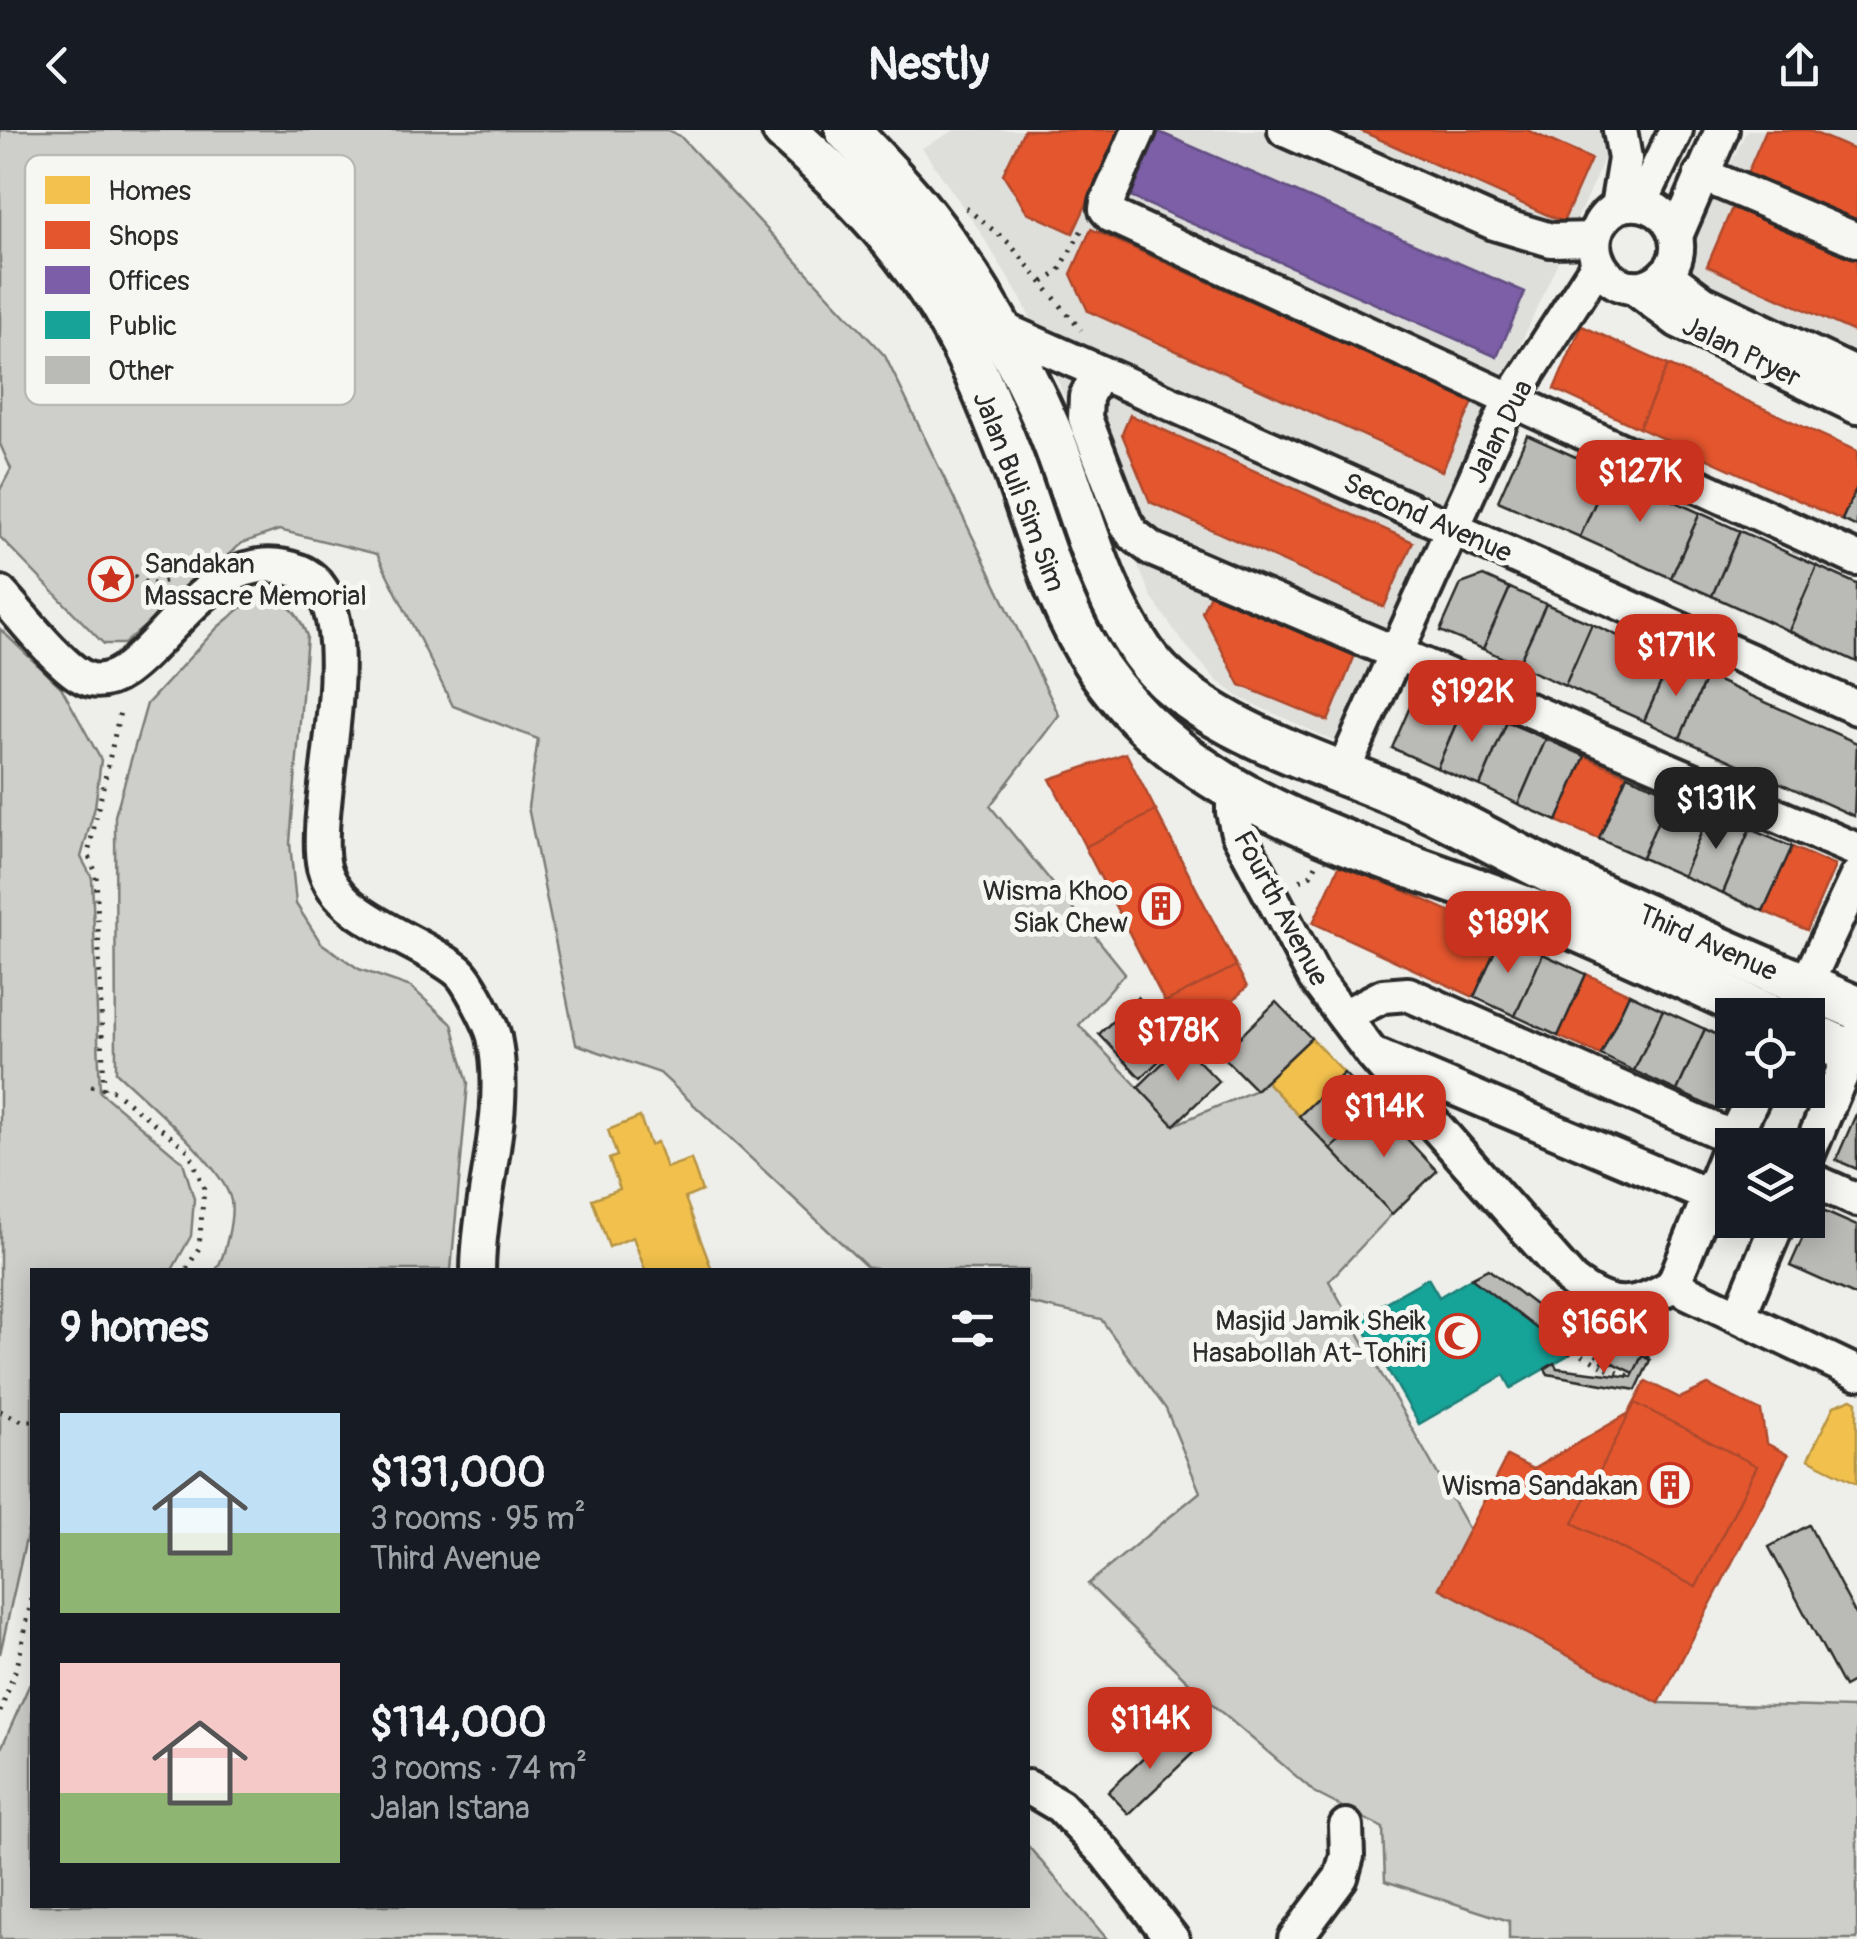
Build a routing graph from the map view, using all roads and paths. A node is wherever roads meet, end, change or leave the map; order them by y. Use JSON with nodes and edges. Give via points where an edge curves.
{"nodes":[{"id":1,"x":784,"y":130,"type":"edge"},
{"id":2,"x":847,"y":130,"type":"edge"},
{"id":3,"x":1139,"y":130,"type":"edge"},
{"id":4,"x":1285,"y":130,"type":"edge"},
{"id":5,"x":1620,"y":130,"type":"edge"},
{"id":6,"x":1676,"y":130,"type":"edge"},
{"id":7,"x":1722,"y":130,"type":"edge"},
{"id":8,"x":1700,"y":174,"type":"junction"},
{"id":9,"x":957,"y":201,"type":"dead end"},
{"id":10,"x":1629,"y":205,"type":"junction"},
{"id":11,"x":1106,"y":210,"type":"junction"},
{"id":12,"x":1676,"y":236,"type":"junction"},
{"id":13,"x":1857,"y":240,"type":"edge"},
{"id":14,"x":1596,"y":251,"type":"junction"},
{"id":15,"x":1665,"y":274,"type":"junction"},
{"id":16,"x":1043,"y":282,"type":"junction"},
{"id":17,"x":1633,"y":287,"type":"junction"},
{"id":18,"x":998,"y":327,"type":"junction"},
{"id":19,"x":1086,"y":337,"type":"dead end"},
{"id":20,"x":1099,"y":372,"type":"junction"},
{"id":21,"x":1857,"y":375,"type":"edge"},
{"id":22,"x":1510,"y":401,"type":"junction"},
{"id":23,"x":1857,"y":407,"type":"edge"},
{"id":24,"x":1452,"y":528,"type":"junction"},
{"id":25,"x":1857,"y":559,"type":"edge"},
{"id":26,"x":0,"y":593,"type":"edge"},
{"id":27,"x":1396,"y":652,"type":"junction"},
{"id":28,"x":124,"y":696,"type":"dead end"},
{"id":29,"x":1857,"y":708,"type":"edge"},
{"id":30,"x":1342,"y":772,"type":"junction"},
{"id":31,"x":1233,"y":789,"type":"junction"},
{"id":32,"x":1288,"y":818,"type":"junction"},
{"id":33,"x":1331,"y":834,"type":"junction"},
{"id":34,"x":1857,"y":850,"type":"edge"},
{"id":35,"x":1857,"y":876,"type":"edge"},
{"id":36,"x":1271,"y":898,"type":"junction"},
{"id":37,"x":1730,"y":998,"type":"edge"},
{"id":38,"x":1795,"y":998,"type":"edge"},
{"id":39,"x":1800,"y":998,"type":"edge"},
{"id":40,"x":1825,"y":1004,"type":"edge"},
{"id":41,"x":1857,"y":1008,"type":"edge"},
{"id":42,"x":1344,"y":1016,"type":"junction"},
{"id":43,"x":1825,"y":1038,"type":"edge"},
{"id":44,"x":1855,"y":1048,"type":"edge"},
{"id":45,"x":1372,"y":1054,"type":"junction"},
{"id":46,"x":91,"y":1086,"type":"dead end"},
{"id":47,"x":104,"y":1089,"type":"junction"},
{"id":48,"x":1820,"y":1128,"type":"edge"},
{"id":49,"x":1715,"y":1130,"type":"edge"},
{"id":50,"x":1825,"y":1186,"type":"edge"},
{"id":51,"x":1715,"y":1189,"type":"edge"},
{"id":52,"x":1712,"y":1198,"type":"junction"},
{"id":53,"x":1857,"y":1200,"type":"edge"},
{"id":54,"x":1772,"y":1238,"type":"edge"},
{"id":55,"x":187,"y":1268,"type":"edge"},
{"id":56,"x":478,"y":1268,"type":"edge"},
{"id":57,"x":1674,"y":1285,"type":"junction"},
{"id":58,"x":1739,"y":1316,"type":"junction"},
{"id":59,"x":1621,"y":1325,"type":"dead end"},
{"id":60,"x":1579,"y":1342,"type":"dead end"},
{"id":61,"x":1573,"y":1350,"type":"dead end"},
{"id":62,"x":1603,"y":1363,"type":"junction"},
{"id":63,"x":1857,"y":1373,"type":"edge"},
{"id":64,"x":1632,"y":1377,"type":"dead end"},
{"id":65,"x":0,"y":1410,"type":"edge"},
{"id":66,"x":30,"y":1421,"type":"edge"},
{"id":67,"x":30,"y":1607,"type":"edge"},
{"id":68,"x":0,"y":1712,"type":"edge"},
{"id":69,"x":1030,"y":1789,"type":"edge"},
{"id":70,"x":1346,"y":1826,"type":"dead end"},
{"id":71,"x":1172,"y":1939,"type":"edge"},
{"id":72,"x":1296,"y":1939,"type":"edge"}],
"edges":[{"from":1,"to":31,"type":"main road","name":"Jalan Buli Sim Sim","via":[[877,220],[955,330],[1072,624],[1101,673],[1142,720]]},
{"from":2,"to":18,"type":"main road","name":"Jalan Buli Sim Sim","via":[[921,210]]},
{"from":3,"to":11,"type":"street"},
{"from":4,"to":14,"type":"street","via":[[1494,224]]},
{"from":5,"to":10,"type":"street"},
{"from":6,"to":10,"type":"street"},
{"from":7,"to":8,"type":"street"},
{"from":8,"to":12,"type":"street"},
{"from":8,"to":13,"type":"street"},
{"from":9,"to":16,"type":"path"},
{"from":10,"to":12,"type":"street","via":[[1662,213]]},
{"from":10,"to":14,"type":"street","via":[[1601,220]]},
{"from":11,"to":16,"type":"path","via":[[1082,227],[1058,273]]},
{"from":11,"to":22,"type":"street"},
{"from":12,"to":15,"type":"street"},
{"from":14,"to":17,"type":"street","via":[[1613,280]]},
{"from":14,"to":22,"type":"street","name":"Jalan Dua"},
{"from":15,"to":17,"type":"street"},
{"from":15,"to":21,"type":"street","name":"Jalan Pryer","via":[[1703,302]]},
{"from":16,"to":19,"type":"path"},
{"from":17,"to":23,"type":"street","name":"Jalan Pryer","via":[[1678,321]]},
{"from":18,"to":20,"type":"street","name":"Second Avenue"},
{"from":18,"to":30,"type":"main road","name":"Jalan Buli Sim Sim","via":[[1048,427],[1100,572],[1145,656],[1208,711]]},
{"from":20,"to":24,"type":"street","name":"Second Avenue"},
{"from":20,"to":27,"type":"street","via":[[1086,397],[1085,418],[1133,534],[1152,549]]},
{"from":22,"to":24,"type":"street","name":"Jalan Dua"},
{"from":22,"to":25,"type":"street"},
{"from":24,"to":27,"type":"street","name":"Jalan Dua"},
{"from":24,"to":29,"type":"street","name":"Second Avenue"},
{"from":26,"to":56,"type":"street","via":[[66,664],[98,682],[133,664],[236,571],[277,564],[304,573],[320,588],[334,630],[336,713],[320,820],[324,869],[346,904],[461,973],[493,1033],[499,1084]]},
{"from":27,"to":30,"type":"street","name":"Jalan Dua"},
{"from":27,"to":34,"type":"street"},
{"from":28,"to":47,"type":"path","via":[[88,854],[96,873]]},
{"from":30,"to":32,"type":"main road","via":[[1322,798]]},
{"from":30,"to":38,"type":"main road","name":"Third Avenue","via":[[1422,806]]},
{"from":31,"to":32,"type":"main road","name":"Jalan Buli Sim Sim"},
{"from":31,"to":36,"type":"street","name":"Fourth Avenue","via":[[1238,833]]},
{"from":32,"to":33,"type":"main road","name":"Third Avenue"},
{"from":33,"to":36,"type":"path","via":[[1311,875]]},
{"from":33,"to":37,"type":"main road","name":"Third Avenue","via":[[1541,914]]},
{"from":35,"to":39,"type":"street"},
{"from":36,"to":42,"type":"street","name":"Fourth Avenue"},
{"from":40,"to":41,"type":"main road","name":"Third Avenue"},
{"from":42,"to":45,"type":"street","name":"Fourth Avenue"},
{"from":42,"to":49,"type":"street","via":[[1383,996],[1408,994]]},
{"from":43,"to":44,"type":"main road"},
{"from":44,"to":48,"type":"street"},
{"from":45,"to":52,"type":"street"},
{"from":45,"to":57,"type":"street","name":"Fourth Avenue","via":[[1592,1297],[1630,1304]]},
{"from":46,"to":47,"type":"path"},
{"from":47,"to":55,"type":"path","via":[[189,1151],[204,1188],[200,1248]]},
{"from":50,"to":53,"type":"street"},
{"from":51,"to":52,"type":"street"},
{"from":52,"to":57,"type":"street"},
{"from":54,"to":58,"type":"street"},
{"from":57,"to":58,"type":"street"},
{"from":58,"to":63,"type":"street"},
{"from":59,"to":62,"type":"path"},
{"from":60,"to":62,"type":"path"},
{"from":61,"to":62,"type":"path"},
{"from":62,"to":64,"type":"path"},
{"from":65,"to":66,"type":"path"},
{"from":67,"to":68,"type":"path"},
{"from":69,"to":71,"type":"street","via":[[1072,1818]]},
{"from":70,"to":72,"type":"street","via":[[1341,1877]]}]}
